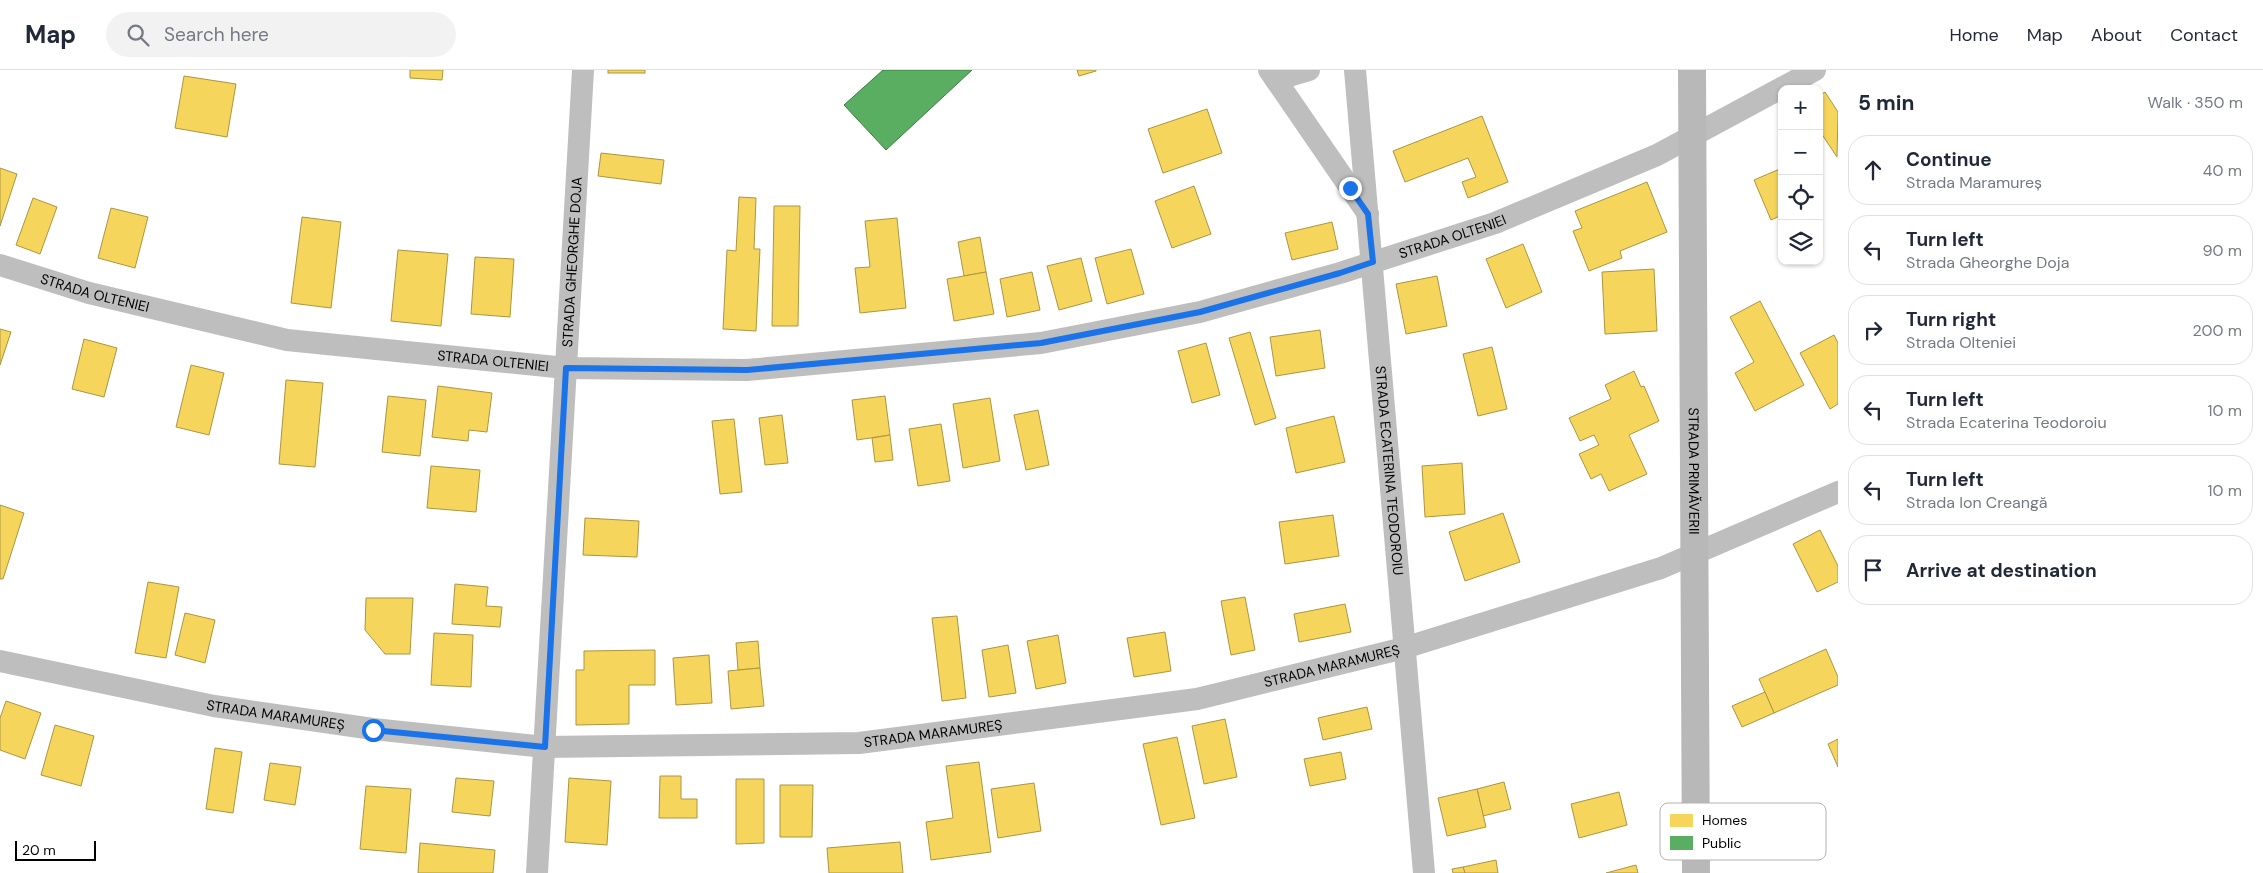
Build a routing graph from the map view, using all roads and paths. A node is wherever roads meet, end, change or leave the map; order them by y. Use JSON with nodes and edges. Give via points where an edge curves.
{"nodes":[{"id":1,"x":583,"y":70,"type":"edge"},
{"id":2,"x":1309,"y":70,"type":"edge"},
{"id":3,"x":1355,"y":70,"type":"edge"},
{"id":4,"x":1692,"y":70,"type":"edge"},
{"id":5,"x":1815,"y":70,"type":"edge"},
{"id":6,"x":1273,"y":75,"type":"edge"},
{"id":7,"x":1693,"y":136,"type":"junction"},
{"id":8,"x":1368,"y":214,"type":"junction"},
{"id":9,"x":1373,"y":262,"type":"junction"},
{"id":10,"x":0,"y":265,"type":"edge"},
{"id":11,"x":566,"y":368,"type":"junction"},
{"id":12,"x":1838,"y":492,"type":"edge"},
{"id":13,"x":1694,"y":554,"type":"junction"},
{"id":14,"x":1404,"y":648,"type":"junction"},
{"id":15,"x":0,"y":661,"type":"edge"},
{"id":16,"x":545,"y":747,"type":"junction"},
{"id":17,"x":1696,"y":803,"type":"edge"},
{"id":18,"x":1696,"y":860,"type":"edge"},
{"id":19,"x":537,"y":873,"type":"edge"},
{"id":20,"x":1424,"y":873,"type":"edge"},
{"id":21,"x":1696,"y":873,"type":"edge"}],
"edges":[{"from":1,"to":11,"type":"street","name":"STRADA GHEORGHE DOJA"},
{"from":2,"to":6,"type":"street"},
{"from":3,"to":8,"type":"street","name":"STRADA ECATERINA TEODOROIU"},
{"from":4,"to":7,"type":"main road","name":"STRADA PRIMĂVERII"},
{"from":5,"to":7,"type":"street","name":"STRADA OLTENIEI"},
{"from":6,"to":8,"type":"street"},
{"from":7,"to":9,"type":"street","name":"STRADA OLTENIEI","via":[[1657,155],[1495,223]]},
{"from":7,"to":13,"type":"main road","name":"STRADA PRIMĂVERII"},
{"from":8,"to":9,"type":"street","name":"STRADA ECATERINA TEODOROIU"},
{"from":9,"to":11,"type":"street","name":"STRADA OLTENIEI","via":[[1200,312],[1041,343],[747,370]]},
{"from":9,"to":14,"type":"street","name":"STRADA ECATERINA TEODOROIU"},
{"from":10,"to":11,"type":"street","name":"STRADA OLTENIEI","via":[[89,293],[287,340]]},
{"from":11,"to":16,"type":"street","name":"STRADA GHEORGHE DOJA"},
{"from":12,"to":13,"type":"street","name":"STRADA MARAMUREȘ"},
{"from":13,"to":14,"type":"street","name":"STRADA MARAMUREȘ","via":[[1661,568]]},
{"from":13,"to":17,"type":"main road","name":"STRADA PRIMĂVERII"},
{"from":14,"to":16,"type":"street","name":"STRADA MARAMUREȘ","via":[[1197,699],[859,743]]},
{"from":14,"to":20,"type":"street","name":"STRADA ECATERINA TEODOROIU"},
{"from":15,"to":16,"type":"street","name":"STRADA MARAMUREȘ","via":[[214,706],[373,730]]},
{"from":16,"to":19,"type":"street","name":"STRADA GHEORGHE DOJA"},
{"from":18,"to":21,"type":"main road","name":"STRADA PRIMĂVERII"}]}
